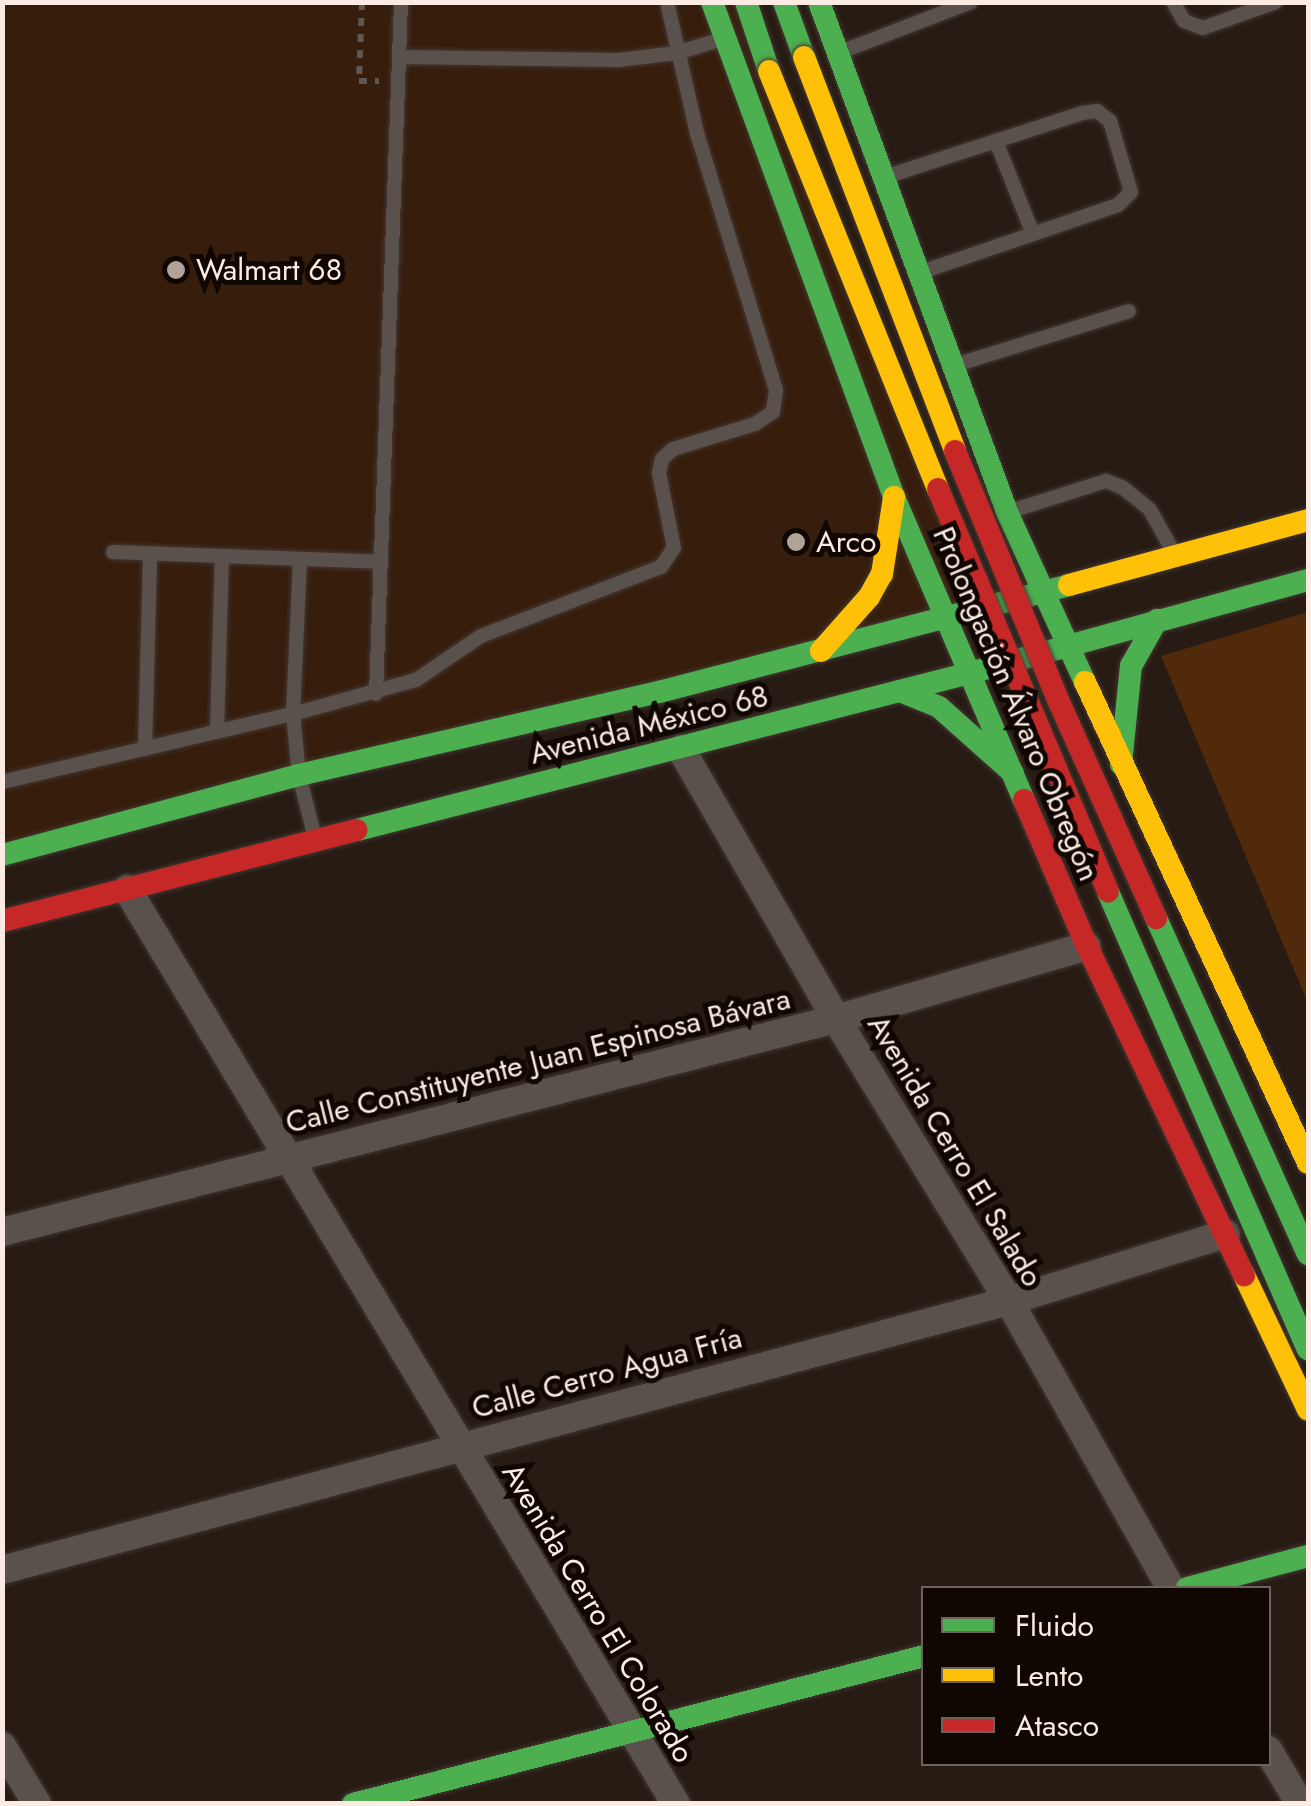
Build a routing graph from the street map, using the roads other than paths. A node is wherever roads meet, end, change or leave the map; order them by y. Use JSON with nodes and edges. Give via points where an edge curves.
{"nodes":[{"id":1,"x":401,"y":2,"type":"edge"},
{"id":2,"x":712,"y":2,"type":"edge"},
{"id":3,"x":746,"y":2,"type":"edge"},
{"id":4,"x":784,"y":2,"type":"edge"},
{"id":5,"x":818,"y":2,"type":"edge"},
{"id":6,"x":971,"y":2,"type":"edge"},
{"id":7,"x":1173,"y":2,"type":"edge"},
{"id":8,"x":1276,"y":2,"type":"edge"},
{"id":9,"x":671,"y":4,"type":"edge"},
{"id":10,"x":1252,"y":6,"type":"edge"},
{"id":11,"x":724,"y":38,"type":"junction"},
{"id":12,"x":837,"y":53,"type":"junction"},
{"id":13,"x":678,"y":54,"type":"junction"},
{"id":14,"x":400,"y":57,"type":"junction"},
{"id":15,"x":996,"y":141,"type":"junction"},
{"id":16,"x":882,"y":178,"type":"junction"},
{"id":17,"x":1033,"y":234,"type":"junction"},
{"id":18,"x":916,"y":274,"type":"junction"},
{"id":19,"x":1129,"y":311,"type":"dead end"},
{"id":20,"x":949,"y":366,"type":"junction"},
{"id":21,"x":894,"y":497,"type":"junction"},
{"id":22,"x":1007,"y":512,"type":"junction"},
{"id":23,"x":1308,"y":520,"type":"edge"},
{"id":24,"x":113,"y":552,"type":"dead end"},
{"id":25,"x":150,"y":555,"type":"junction"},
{"id":26,"x":1176,"y":556,"type":"junction"},
{"id":27,"x":222,"y":558,"type":"junction"},
{"id":28,"x":300,"y":562,"type":"junction"},
{"id":29,"x":381,"y":562,"type":"junction"},
{"id":30,"x":1308,"y":580,"type":"edge"},
{"id":31,"x":1042,"y":592,"type":"junction"},
{"id":32,"x":946,"y":618,"type":"junction"},
{"id":33,"x":1157,"y":620,"type":"junction"},
{"id":34,"x":1067,"y":646,"type":"junction"},
{"id":35,"x":821,"y":650,"type":"junction"},
{"id":36,"x":970,"y":674,"type":"junction"},
{"id":37,"x":900,"y":691,"type":"junction"},
{"id":38,"x":376,"y":694,"type":"junction"},
{"id":39,"x":293,"y":714,"type":"junction"},
{"id":40,"x":217,"y":732,"type":"junction"},
{"id":41,"x":145,"y":748,"type":"junction"},
{"id":42,"x":681,"y":748,"type":"junction"},
{"id":43,"x":1122,"y":764,"type":"junction"},
{"id":44,"x":1013,"y":773,"type":"junction"},
{"id":45,"x":298,"y":774,"type":"junction"},
{"id":46,"x":2,"y":782,"type":"edge"},
{"id":47,"x":316,"y":838,"type":"junction"},
{"id":48,"x":2,"y":855,"type":"edge"},
{"id":49,"x":127,"y":889,"type":"junction"},
{"id":50,"x":2,"y":921,"type":"edge"},
{"id":51,"x":1087,"y":946,"type":"junction"},
{"id":52,"x":836,"y":1019,"type":"junction"},
{"id":53,"x":288,"y":1158,"type":"junction"},
{"id":54,"x":1308,"y":1163,"type":"edge"},
{"id":55,"x":2,"y":1232,"type":"edge"},
{"id":56,"x":1226,"y":1234,"type":"junction"},
{"id":57,"x":1308,"y":1254,"type":"edge"},
{"id":58,"x":1008,"y":1301,"type":"junction"},
{"id":59,"x":1308,"y":1350,"type":"edge"},
{"id":60,"x":1308,"y":1410,"type":"edge"},
{"id":61,"x":458,"y":1445,"type":"junction"},
{"id":62,"x":1308,"y":1556,"type":"edge"},
{"id":63,"x":2,"y":1570,"type":"edge"},
{"id":64,"x":1170,"y":1586,"type":"edge"},
{"id":65,"x":1195,"y":1586,"type":"edge"},
{"id":66,"x":921,"y":1657,"type":"edge"},
{"id":67,"x":630,"y":1731,"type":"junction"},
{"id":68,"x":2,"y":1746,"type":"edge"},
{"id":69,"x":1271,"y":1755,"type":"edge"},
{"id":70,"x":36,"y":1804,"type":"edge"},
{"id":71,"x":354,"y":1804,"type":"edge"},
{"id":72,"x":676,"y":1804,"type":"edge"},
{"id":73,"x":1300,"y":1804,"type":"edge"}],
"edges":[{"from":1,"to":14,"type":"lane"},
{"from":2,"to":11,"type":"main road","name":"Prolongación Álvaro Obregón"},
{"from":3,"to":59,"type":"main road","name":"Prolongación Álvaro Obregón","bridge":true,"via":[[979,592]]},
{"from":4,"to":57,"type":"main road","name":"Prolongación Álvaro Obregón","bridge":true,"via":[[1059,702]]},
{"from":5,"to":12,"type":"main road"},
{"from":6,"to":12,"type":"lane"},
{"from":7,"to":10,"type":"lane","via":[[1184,22],[1197,27]]},
{"from":8,"to":10,"type":"lane"},
{"from":9,"to":13,"type":"lane"},
{"from":11,"to":13,"type":"lane"},
{"from":11,"to":21,"type":"main road","name":"Prolongación Álvaro Obregón"},
{"from":12,"to":16,"type":"main road"},
{"from":13,"to":14,"type":"lane","via":[[618,60]]},
{"from":13,"to":38,"type":"lane","via":[[776,390],[773,412],[662,459],[674,548],[661,568],[481,636],[437,669]]},
{"from":14,"to":29,"type":"lane"},
{"from":15,"to":16,"type":"lane"},
{"from":15,"to":17,"type":"lane"},
{"from":15,"to":17,"type":"lane","via":[[1082,113],[1110,120],[1131,192],[1118,205]]},
{"from":16,"to":18,"type":"main road"},
{"from":17,"to":18,"type":"lane"},
{"from":18,"to":20,"type":"main road"},
{"from":19,"to":20,"type":"lane"},
{"from":20,"to":22,"type":"main road"},
{"from":21,"to":32,"type":"main road","name":"Prolongación Álvaro Obregón"},
{"from":21,"to":35,"type":"main road","via":[[882,574]]},
{"from":22,"to":26,"type":"lane","via":[[1106,481],[1150,510]]},
{"from":22,"to":31,"type":"main road"},
{"from":23,"to":26,"type":"main road","name":"Avenida México 68"},
{"from":24,"to":25,"type":"lane"},
{"from":25,"to":27,"type":"lane"},
{"from":25,"to":41,"type":"lane"},
{"from":26,"to":31,"type":"main road","name":"Avenida México 68"},
{"from":27,"to":28,"type":"lane"},
{"from":27,"to":40,"type":"lane"},
{"from":28,"to":29,"type":"lane"},
{"from":28,"to":39,"type":"lane"},
{"from":29,"to":38,"type":"lane"},
{"from":30,"to":33,"type":"main road","name":"Avenida México 68"},
{"from":31,"to":32,"type":"main road","name":"Avenida México 68"},
{"from":31,"to":34,"type":"main road"},
{"from":32,"to":35,"type":"main road","name":"Avenida México 68"},
{"from":32,"to":36,"type":"main road","name":"Prolongación Álvaro Obregón"},
{"from":33,"to":34,"type":"main road","name":"Avenida México 68"},
{"from":33,"to":43,"type":"main road","via":[[1131,666]]},
{"from":34,"to":36,"type":"main road","name":"Avenida México 68"},
{"from":34,"to":43,"type":"main road"},
{"from":35,"to":45,"type":"main road","name":"Avenida México 68"},
{"from":36,"to":37,"type":"main road","name":"Avenida México 68"},
{"from":36,"to":44,"type":"main road","name":"Prolongación Álvaro Obregón"},
{"from":37,"to":42,"type":"main road","name":"Avenida México 68"},
{"from":37,"to":44,"type":"main road","via":[[939,707]]},
{"from":38,"to":39,"type":"lane"},
{"from":39,"to":40,"type":"lane"},
{"from":39,"to":45,"type":"lane"},
{"from":40,"to":41,"type":"lane"},
{"from":41,"to":46,"type":"lane"},
{"from":42,"to":47,"type":"main road","name":"Avenida México 68"},
{"from":42,"to":52,"type":"street","name":"Avenida Cerro El Salado"},
{"from":43,"to":54,"type":"main road"},
{"from":44,"to":51,"type":"main road","name":"Prolongación Álvaro Obregón"},
{"from":45,"to":47,"type":"lane"},
{"from":45,"to":48,"type":"main road","name":"Avenida México 68"},
{"from":47,"to":49,"type":"main road","name":"Avenida México 68"},
{"from":49,"to":50,"type":"main road","name":"Avenida México 68"},
{"from":49,"to":53,"type":"street","name":"Avenida Cerro El Colorado"},
{"from":51,"to":52,"type":"street","name":"Calle Constituyente Juan Espinosa Bávara"},
{"from":51,"to":56,"type":"main road","name":"Prolongación Álvaro Obregón"},
{"from":52,"to":53,"type":"street","name":"Calle Constituyente Juan Espinosa Bávara"},
{"from":52,"to":58,"type":"street","name":"Avenida Cerro El Salado"},
{"from":53,"to":55,"type":"street","name":"Calle Constituyente Juan Espinosa Bávara"},
{"from":53,"to":61,"type":"street","name":"Avenida Cerro El Colorado"},
{"from":56,"to":58,"type":"street","name":"Calle Cerro Agua Fría"},
{"from":56,"to":60,"type":"main road","name":"Prolongación Álvaro Obregón"},
{"from":58,"to":61,"type":"street","name":"Calle Cerro Agua Fría"},
{"from":58,"to":64,"type":"street","name":"Avenida Cerro El Salado"},
{"from":61,"to":63,"type":"street","name":"Calle Cerro Agua Fría"},
{"from":61,"to":67,"type":"street","name":"Avenida Cerro El Colorado"},
{"from":62,"to":65,"type":"main road"},
{"from":66,"to":67,"type":"main road"},
{"from":67,"to":71,"type":"main road"},
{"from":67,"to":72,"type":"street","name":"Avenida Cerro El Colorado"},
{"from":68,"to":70,"type":"street"},
{"from":69,"to":73,"type":"street"}]}
